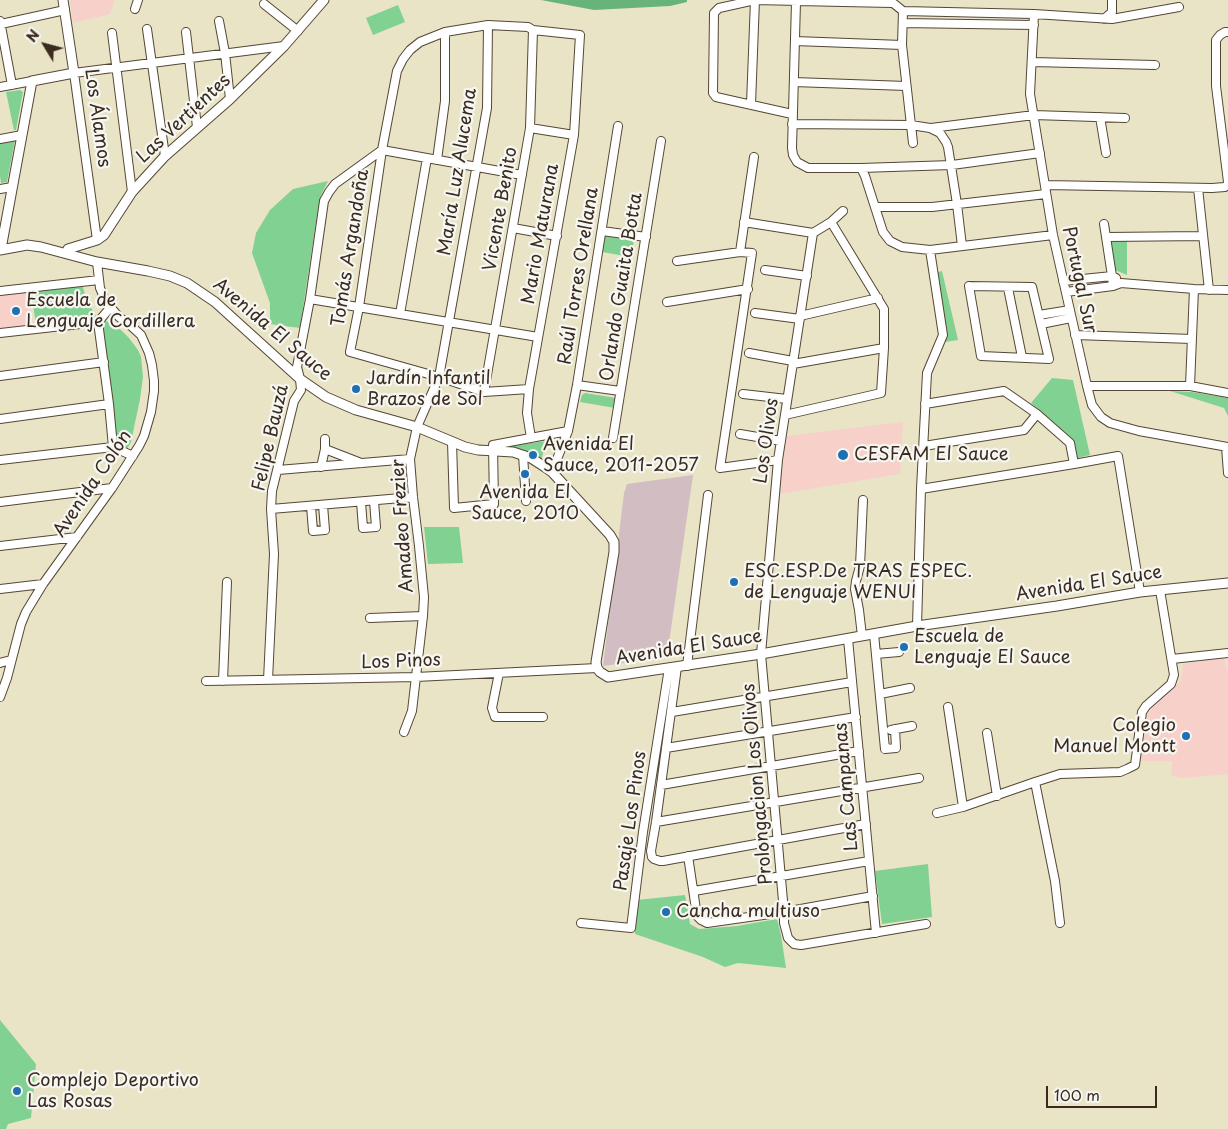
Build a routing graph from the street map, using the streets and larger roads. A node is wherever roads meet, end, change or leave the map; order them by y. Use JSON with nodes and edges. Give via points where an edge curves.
{"nodes":[{"id":1,"x":63,"y":0,"type":"edge"},
{"id":2,"x":138,"y":0,"type":"edge"},
{"id":3,"x":755,"y":0,"type":"edge"},
{"id":4,"x":1112,"y":0,"type":"edge"},
{"id":5,"x":321,"y":1,"type":"edge"},
{"id":6,"x":796,"y":2,"type":"junction"},
{"id":7,"x":264,"y":4,"type":"dead end"},
{"id":8,"x":1179,"y":7,"type":"dead end"},
{"id":9,"x":135,"y":9,"type":"dead end"},
{"id":10,"x":65,"y":10,"type":"junction"},
{"id":11,"x":903,"y":11,"type":"junction"},
{"id":12,"x":1034,"y":14,"type":"junction"},
{"id":13,"x":1104,"y":19,"type":"junction"},
{"id":14,"x":219,"y":21,"type":"dead end"},
{"id":15,"x":0,"y":22,"type":"edge"},
{"id":16,"x":903,"y":23,"type":"junction"},
{"id":17,"x":488,"y":25,"type":"junction"},
{"id":18,"x":1034,"y":25,"type":"junction"},
{"id":19,"x":147,"y":29,"type":"dead end"},
{"id":20,"x":533,"y":30,"type":"junction"},
{"id":21,"x":298,"y":31,"type":"junction"},
{"id":22,"x":186,"y":32,"type":"dead end"},
{"id":23,"x":445,"y":32,"type":"junction"},
{"id":24,"x":1228,"y":32,"type":"edge"},
{"id":25,"x":112,"y":33,"type":"dead end"},
{"id":26,"x":580,"y":34,"type":"joint"},
{"id":27,"x":795,"y":41,"type":"junction"},
{"id":28,"x":902,"y":45,"type":"junction"},
{"id":29,"x":284,"y":46,"type":"junction"},
{"id":30,"x":225,"y":53,"type":"junction"},
{"id":31,"x":188,"y":58,"type":"junction"},
{"id":32,"x":153,"y":62,"type":"junction"},
{"id":33,"x":1032,"y":62,"type":"junction"},
{"id":34,"x":1155,"y":66,"type":"dead end"},
{"id":35,"x":117,"y":67,"type":"junction"},
{"id":36,"x":74,"y":73,"type":"junction"},
{"id":37,"x":32,"y":82,"type":"junction"},
{"id":38,"x":794,"y":82,"type":"junction"},
{"id":39,"x":12,"y":85,"type":"junction"},
{"id":40,"x":906,"y":86,"type":"junction"},
{"id":41,"x":0,"y":87,"type":"edge"},
{"id":42,"x":230,"y":99,"type":"junction"},
{"id":43,"x":751,"y":104,"type":"junction"},
{"id":44,"x":792,"y":114,"type":"junction"},
{"id":45,"x":1034,"y":115,"type":"junction"},
{"id":46,"x":1100,"y":117,"type":"junction"},
{"id":47,"x":1125,"y":118,"type":"dead end"},
{"id":48,"x":792,"y":124,"type":"junction"},
{"id":49,"x":911,"y":125,"type":"junction"},
{"id":50,"x":618,"y":126,"type":"dead end"},
{"id":51,"x":197,"y":127,"type":"junction"},
{"id":52,"x":530,"y":128,"type":"junction"},
{"id":53,"x":930,"y":128,"type":"junction"},
{"id":54,"x":22,"y":135,"type":"junction"},
{"id":55,"x":574,"y":135,"type":"junction"},
{"id":56,"x":0,"y":139,"type":"edge"},
{"id":57,"x":661,"y":142,"type":"dead end"},
{"id":58,"x":913,"y":144,"type":"dead end"},
{"id":59,"x":382,"y":150,"type":"junction"},
{"id":60,"x":1040,"y":153,"type":"junction"},
{"id":61,"x":1106,"y":154,"type":"dead end"},
{"id":62,"x":165,"y":156,"type":"junction"},
{"id":63,"x":754,"y":157,"type":"dead end"},
{"id":64,"x":427,"y":158,"type":"junction"},
{"id":65,"x":437,"y":160,"type":"junction"},
{"id":66,"x":952,"y":165,"type":"junction"},
{"id":67,"x":476,"y":167,"type":"junction"},
{"id":68,"x":861,"y":168,"type":"junction"},
{"id":69,"x":522,"y":175,"type":"junction"},
{"id":70,"x":1228,"y":183,"type":"edge"},
{"id":71,"x":1045,"y":185,"type":"junction"},
{"id":72,"x":12,"y":187,"type":"junction"},
{"id":73,"x":1198,"y":188,"type":"junction"},
{"id":74,"x":0,"y":189,"type":"edge"},
{"id":75,"x":132,"y":192,"type":"junction"},
{"id":76,"x":1046,"y":194,"type":"junction"},
{"id":77,"x":957,"y":204,"type":"junction"},
{"id":78,"x":876,"y":207,"type":"junction"},
{"id":79,"x":843,"y":211,"type":"dead end"},
{"id":80,"x":744,"y":222,"type":"junction"},
{"id":81,"x":831,"y":222,"type":"junction"},
{"id":82,"x":1104,"y":224,"type":"dead end"},
{"id":83,"x":513,"y":228,"type":"junction"},
{"id":84,"x":602,"y":230,"type":"junction"},
{"id":85,"x":813,"y":233,"type":"junction"},
{"id":86,"x":1053,"y":235,"type":"junction"},
{"id":87,"x":557,"y":236,"type":"junction"},
{"id":88,"x":1203,"y":236,"type":"junction"},
{"id":89,"x":646,"y":237,"type":"junction"},
{"id":90,"x":1106,"y":237,"type":"junction"},
{"id":91,"x":97,"y":240,"type":"junction"},
{"id":92,"x":962,"y":246,"type":"junction"},
{"id":93,"x":0,"y":250,"type":"edge"},
{"id":94,"x":930,"y":250,"type":"junction"},
{"id":95,"x":740,"y":252,"type":"junction"},
{"id":96,"x":66,"y":253,"type":"junction"},
{"id":97,"x":677,"y":261,"type":"dead end"},
{"id":98,"x":97,"y":262,"type":"junction"},
{"id":99,"x":765,"y":270,"type":"dead end"},
{"id":100,"x":806,"y":276,"type":"junction"},
{"id":101,"x":1112,"y":276,"type":"junction"},
{"id":102,"x":98,"y":280,"type":"junction"},
{"id":103,"x":1063,"y":281,"type":"junction"},
{"id":104,"x":1121,"y":282,"type":"junction"},
{"id":105,"x":1113,"y":286,"type":"junction"},
{"id":106,"x":1008,"y":288,"type":"junction"},
{"id":107,"x":748,"y":289,"type":"junction"},
{"id":108,"x":1194,"y":289,"type":"junction"},
{"id":109,"x":1208,"y":290,"type":"junction"},
{"id":110,"x":1228,"y":290,"type":"edge"},
{"id":111,"x":0,"y":291,"type":"edge"},
{"id":112,"x":1066,"y":292,"type":"junction"},
{"id":113,"x":310,"y":298,"type":"junction"},
{"id":114,"x":878,"y":298,"type":"junction"},
{"id":115,"x":667,"y":302,"type":"dead end"},
{"id":116,"x":359,"y":307,"type":"junction"},
{"id":117,"x":110,"y":308,"type":"junction"},
{"id":118,"x":755,"y":313,"type":"dead end"},
{"id":119,"x":400,"y":314,"type":"junction"},
{"id":120,"x":1070,"y":314,"type":"junction"},
{"id":121,"x":1039,"y":316,"type":"junction"},
{"id":122,"x":800,"y":317,"type":"junction"},
{"id":123,"x":98,"y":322,"type":"junction"},
{"id":124,"x":448,"y":322,"type":"junction"},
{"id":125,"x":1041,"y":324,"type":"junction"},
{"id":126,"x":495,"y":330,"type":"junction"},
{"id":127,"x":0,"y":333,"type":"edge"},
{"id":128,"x":1075,"y":335,"type":"junction"},
{"id":129,"x":538,"y":337,"type":"junction"},
{"id":130,"x":1192,"y":339,"type":"junction"},
{"id":131,"x":884,"y":348,"type":"junction"},
{"id":132,"x":748,"y":354,"type":"dead end"},
{"id":133,"x":1022,"y":357,"type":"junction"},
{"id":134,"x":104,"y":362,"type":"junction"},
{"id":135,"x":793,"y":362,"type":"junction"},
{"id":136,"x":0,"y":376,"type":"edge"},
{"id":137,"x":439,"y":377,"type":"junction"},
{"id":138,"x":300,"y":379,"type":"junction"},
{"id":139,"x":576,"y":385,"type":"junction"},
{"id":140,"x":1087,"y":386,"type":"junction"},
{"id":141,"x":1190,"y":386,"type":"junction"},
{"id":142,"x":529,"y":389,"type":"junction"},
{"id":143,"x":620,"y":391,"type":"junction"},
{"id":144,"x":484,"y":392,"type":"junction"},
{"id":145,"x":1228,"y":393,"type":"edge"},
{"id":146,"x":743,"y":394,"type":"dead end"},
{"id":147,"x":787,"y":399,"type":"junction"},
{"id":148,"x":109,"y":404,"type":"junction"},
{"id":149,"x":925,"y":404,"type":"junction"},
{"id":150,"x":785,"y":414,"type":"junction"},
{"id":151,"x":1037,"y":414,"type":"junction"},
{"id":152,"x":0,"y":419,"type":"edge"},
{"id":153,"x":417,"y":427,"type":"junction"},
{"id":154,"x":568,"y":431,"type":"junction"},
{"id":155,"x":740,"y":434,"type":"dead end"},
{"id":156,"x":325,"y":438,"type":"dead end"},
{"id":157,"x":531,"y":438,"type":"junction"},
{"id":158,"x":613,"y":438,"type":"dead end"},
{"id":159,"x":781,"y":441,"type":"junction"},
{"id":160,"x":452,"y":442,"type":"junction"},
{"id":161,"x":924,"y":446,"type":"junction"},
{"id":162,"x":113,"y":447,"type":"junction"},
{"id":163,"x":1227,"y":447,"type":"edge"},
{"id":164,"x":325,"y":449,"type":"junction"},
{"id":165,"x":493,"y":450,"type":"junction"},
{"id":166,"x":523,"y":455,"type":"junction"},
{"id":167,"x":133,"y":456,"type":"junction"},
{"id":168,"x":410,"y":459,"type":"junction"},
{"id":169,"x":0,"y":460,"type":"edge"},
{"id":170,"x":778,"y":460,"type":"junction"},
{"id":171,"x":363,"y":464,"type":"junction"},
{"id":172,"x":1074,"y":464,"type":"junction"},
{"id":173,"x":321,"y":467,"type":"junction"},
{"id":174,"x":278,"y":470,"type":"junction"},
{"id":175,"x":552,"y":472,"type":"junction"},
{"id":176,"x":1228,"y":473,"type":"edge"},
{"id":177,"x":112,"y":488,"type":"junction"},
{"id":178,"x":921,"y":489,"type":"junction"},
{"id":179,"x":708,"y":495,"type":"dead end"},
{"id":180,"x":413,"y":498,"type":"junction"},
{"id":181,"x":863,"y":500,"type":"dead end"},
{"id":182,"x":374,"y":501,"type":"junction"},
{"id":183,"x":526,"y":501,"type":"dead end"},
{"id":184,"x":0,"y":502,"type":"edge"},
{"id":185,"x":361,"y":502,"type":"junction"},
{"id":186,"x":323,"y":505,"type":"junction"},
{"id":187,"x":311,"y":506,"type":"junction"},
{"id":188,"x":271,"y":509,"type":"junction"},
{"id":189,"x":77,"y":537,"type":"junction"},
{"id":190,"x":0,"y":546,"type":"edge"},
{"id":191,"x":227,"y":582,"type":"dead end"},
{"id":192,"x":1228,"y":583,"type":"edge"},
{"id":193,"x":42,"y":584,"type":"junction"},
{"id":194,"x":0,"y":589,"type":"edge"},
{"id":195,"x":1160,"y":590,"type":"junction"},
{"id":196,"x":1140,"y":592,"type":"junction"},
{"id":197,"x":423,"y":616,"type":"junction"},
{"id":198,"x":370,"y":618,"type":"dead end"},
{"id":199,"x":917,"y":626,"type":"junction"},
{"id":200,"x":874,"y":634,"type":"junction"},
{"id":201,"x":862,"y":636,"type":"junction"},
{"id":202,"x":848,"y":639,"type":"junction"},
{"id":203,"x":899,"y":652,"type":"dead end"},
{"id":204,"x":1228,"y":653,"type":"edge"},
{"id":205,"x":762,"y":654,"type":"junction"},
{"id":206,"x":876,"y":654,"type":"junction"},
{"id":207,"x":1172,"y":659,"type":"junction"},
{"id":208,"x":11,"y":660,"type":"junction"},
{"id":209,"x":0,"y":663,"type":"edge"},
{"id":210,"x":687,"y":666,"type":"junction"},
{"id":211,"x":597,"y":668,"type":"junction"},
{"id":212,"x":673,"y":668,"type":"junction"},
{"id":213,"x":499,"y":673,"type":"junction"},
{"id":214,"x":416,"y":677,"type":"junction"},
{"id":215,"x":206,"y":680,"type":"dead end"},
{"id":216,"x":223,"y":680,"type":"junction"},
{"id":217,"x":268,"y":680,"type":"junction"},
{"id":218,"x":852,"y":682,"type":"junction"},
{"id":219,"x":910,"y":688,"type":"dead end"},
{"id":220,"x":880,"y":694,"type":"junction"},
{"id":221,"x":765,"y":696,"type":"junction"},
{"id":222,"x":0,"y":697,"type":"edge"},
{"id":223,"x":948,"y":707,"type":"dead end"},
{"id":224,"x":672,"y":712,"type":"junction"},
{"id":225,"x":856,"y":716,"type":"junction"},
{"id":226,"x":543,"y":717,"type":"dead end"},
{"id":227,"x":912,"y":726,"type":"dead end"},
{"id":228,"x":895,"y":729,"type":"junction"},
{"id":229,"x":768,"y":731,"type":"junction"},
{"id":230,"x":884,"y":731,"type":"junction"},
{"id":231,"x":404,"y":732,"type":"dead end"},
{"id":232,"x":987,"y":733,"type":"dead end"},
{"id":233,"x":666,"y":748,"type":"junction"},
{"id":234,"x":859,"y":751,"type":"junction"},
{"id":235,"x":771,"y":766,"type":"junction"},
{"id":236,"x":919,"y":778,"type":"dead end"},
{"id":237,"x":1034,"y":782,"type":"junction"},
{"id":238,"x":661,"y":785,"type":"junction"},
{"id":239,"x":862,"y":788,"type":"junction"},
{"id":240,"x":997,"y":796,"type":"junction"},
{"id":241,"x":774,"y":802,"type":"junction"},
{"id":242,"x":963,"y":807,"type":"junction"},
{"id":243,"x":937,"y":813,"type":"dead end"},
{"id":244,"x":656,"y":822,"type":"junction"},
{"id":245,"x":866,"y":824,"type":"junction"},
{"id":246,"x":778,"y":840,"type":"junction"},
{"id":247,"x":688,"y":856,"type":"junction"},
{"id":248,"x":869,"y":861,"type":"junction"},
{"id":249,"x":781,"y":876,"type":"junction"},
{"id":250,"x":694,"y":891,"type":"junction"},
{"id":251,"x":873,"y":896,"type":"junction"},
{"id":252,"x":784,"y":912,"type":"junction"},
{"id":253,"x":1060,"y":922,"type":"dead end"},
{"id":254,"x":581,"y":923,"type":"dead end"},
{"id":255,"x":926,"y":924,"type":"dead end"},
{"id":256,"x":876,"y":933,"type":"junction"}],
"edges":[{"from":1,"to":10,"type":"street","name":"Los Álamos"},
{"from":2,"to":9,"type":"street"},
{"from":3,"to":6,"type":"street"},
{"from":3,"to":43,"type":"street"},
{"from":3,"to":43,"type":"street","via":[[719,8],[714,13],[713,94]]},
{"from":4,"to":13,"type":"street","via":[[1112,12]]},
{"from":5,"to":21,"type":"street","name":"Las Vertientes"},
{"from":6,"to":11,"type":"street","via":[[893,3]]},
{"from":6,"to":27,"type":"street"},
{"from":7,"to":21,"type":"street"},
{"from":8,"to":13,"type":"street"},
{"from":10,"to":15,"type":"street"},
{"from":10,"to":36,"type":"street","name":"Los Álamos"},
{"from":11,"to":12,"type":"street"},
{"from":11,"to":16,"type":"street"},
{"from":12,"to":13,"type":"street"},
{"from":12,"to":18,"type":"street","name":"Portugal Sur"},
{"from":14,"to":30,"type":"street"},
{"from":15,"to":39,"type":"street"},
{"from":16,"to":18,"type":"street"},
{"from":16,"to":28,"type":"street"},
{"from":17,"to":20,"type":"street","name":"Tomás Argandoña"},
{"from":17,"to":23,"type":"street","name":"Tomás Argandoña"},
{"from":17,"to":67,"type":"street","name":"María Luz Alucema","via":[[487,108]]},
{"from":18,"to":33,"type":"street","name":"Portugal Sur"},
{"from":19,"to":32,"type":"street"},
{"from":20,"to":26,"type":"street","name":"Tomás Argandoña"},
{"from":20,"to":52,"type":"street","name":"Vicente Benito"},
{"from":21,"to":29,"type":"street","name":"Las Vertientes"},
{"from":22,"to":31,"type":"street"},
{"from":23,"to":59,"type":"street","name":"Tomás Argandoña","via":[[420,42],[403,59],[394,81]]},
{"from":23,"to":65,"type":"street","via":[[445,101]]},
{"from":24,"to":70,"type":"street","via":[[1216,40],[1216,86]]},
{"from":25,"to":35,"type":"street"},
{"from":26,"to":55,"type":"street","name":"Mario Maturana"},
{"from":27,"to":28,"type":"street"},
{"from":27,"to":38,"type":"street"},
{"from":28,"to":40,"type":"street"},
{"from":29,"to":30,"type":"street"},
{"from":29,"to":42,"type":"street","name":"Las Vertientes"},
{"from":30,"to":31,"type":"street"},
{"from":30,"to":42,"type":"street"},
{"from":31,"to":32,"type":"street"},
{"from":31,"to":51,"type":"street"},
{"from":32,"to":35,"type":"street"},
{"from":32,"to":62,"type":"street"},
{"from":33,"to":34,"type":"street"},
{"from":33,"to":45,"type":"street","name":"Portugal Sur","via":[[1030,94]]},
{"from":35,"to":36,"type":"street"},
{"from":35,"to":75,"type":"street"},
{"from":36,"to":37,"type":"street"},
{"from":36,"to":91,"type":"street","name":"Los Álamos"},
{"from":37,"to":39,"type":"street"},
{"from":37,"to":54,"type":"street"},
{"from":38,"to":40,"type":"street"},
{"from":38,"to":44,"type":"street"},
{"from":39,"to":41,"type":"street"},
{"from":40,"to":49,"type":"street"},
{"from":42,"to":51,"type":"street","name":"Las Vertientes"},
{"from":43,"to":44,"type":"street"},
{"from":44,"to":48,"type":"street"},
{"from":45,"to":46,"type":"street"},
{"from":45,"to":53,"type":"street"},
{"from":45,"to":60,"type":"street","name":"Portugal Sur"},
{"from":46,"to":47,"type":"street"},
{"from":46,"to":61,"type":"street"},
{"from":48,"to":49,"type":"street"},
{"from":48,"to":68,"type":"street","via":[[792,152],[801,164],[808,168]]},
{"from":49,"to":53,"type":"street"},
{"from":49,"to":58,"type":"street"},
{"from":50,"to":84,"type":"street","name":"Raúl Torres Orellana"},
{"from":51,"to":62,"type":"street","name":"Las Vertientes"},
{"from":52,"to":55,"type":"street"},
{"from":52,"to":69,"type":"street","name":"Vicente Benito"},
{"from":53,"to":66,"type":"street","via":[[940,133],[946,142]]},
{"from":54,"to":56,"type":"street"},
{"from":54,"to":72,"type":"street"},
{"from":55,"to":87,"type":"street","name":"Mario Maturana"},
{"from":57,"to":89,"type":"street","name":"Orlando Guaita Botta"},
{"from":59,"to":64,"type":"street"},
{"from":59,"to":113,"type":"street","name":"Felipe Bauzá","via":[[329,192],[323,206]]},
{"from":59,"to":116,"type":"street","name":"Tomás Argandoña"},
{"from":60,"to":66,"type":"street"},
{"from":60,"to":71,"type":"street","name":"Portugal Sur"},
{"from":62,"to":75,"type":"street","name":"Las Vertientes"},
{"from":63,"to":80,"type":"street"},
{"from":64,"to":65,"type":"street"},
{"from":64,"to":119,"type":"street"},
{"from":65,"to":67,"type":"street"},
{"from":66,"to":68,"type":"street"},
{"from":66,"to":77,"type":"street"},
{"from":67,"to":69,"type":"street"},
{"from":67,"to":124,"type":"street","name":"María Luz Alucema"},
{"from":68,"to":78,"type":"street"},
{"from":69,"to":83,"type":"street","name":"Vicente Benito"},
{"from":70,"to":73,"type":"street","via":[[1225,187]]},
{"from":71,"to":73,"type":"street"},
{"from":71,"to":76,"type":"street","name":"Portugal Sur"},
{"from":72,"to":74,"type":"street"},
{"from":72,"to":93,"type":"street"},
{"from":73,"to":88,"type":"street"},
{"from":75,"to":91,"type":"street","name":"Las Vertientes","via":[[104,235]]},
{"from":76,"to":77,"type":"street"},
{"from":76,"to":86,"type":"street","name":"Portugal Sur"},
{"from":77,"to":78,"type":"street"},
{"from":77,"to":92,"type":"street"},
{"from":78,"to":94,"type":"street","via":[[883,232],[890,241],[902,247]]},
{"from":79,"to":81,"type":"street"},
{"from":80,"to":85,"type":"street"},
{"from":80,"to":95,"type":"street"},
{"from":81,"to":85,"type":"street"},
{"from":81,"to":114,"type":"street"},
{"from":82,"to":90,"type":"street"},
{"from":83,"to":87,"type":"street"},
{"from":83,"to":126,"type":"street","name":"Vicente Benito"},
{"from":84,"to":89,"type":"street"},
{"from":84,"to":139,"type":"street","name":"Raúl Torres Orellana"},
{"from":85,"to":100,"type":"street","name":"Los Olivos"},
{"from":86,"to":92,"type":"street"},
{"from":86,"to":103,"type":"street","name":"Portugal Sur"},
{"from":87,"to":129,"type":"street","name":"Mario Maturana"},
{"from":88,"to":90,"type":"street"},
{"from":88,"to":109,"type":"street"},
{"from":89,"to":143,"type":"street","name":"Orlando Guaita Botta"},
{"from":90,"to":101,"type":"street"},
{"from":91,"to":96,"type":"street"},
{"from":92,"to":94,"type":"street"},
{"from":93,"to":96,"type":"street","name":"Avenida El Sauce","via":[[27,245]]},
{"from":94,"to":149,"type":"street","via":[[943,335],[927,372]]},
{"from":95,"to":97,"type":"street"},
{"from":95,"to":107,"type":"street","via":[[752,253]]},
{"from":96,"to":98,"type":"street","name":"Avenida El Sauce"},
{"from":98,"to":102,"type":"street","name":"Avenida Colón"},
{"from":98,"to":138,"type":"street","name":"Avenida El Sauce","via":[[148,270],[187,283],[215,302]]},
{"from":99,"to":100,"type":"street"},
{"from":100,"to":122,"type":"street","name":"Los Olivos"},
{"from":101,"to":103,"type":"street"},
{"from":101,"to":104,"type":"street"},
{"from":101,"to":105,"type":"street"},
{"from":102,"to":111,"type":"street"},
{"from":102,"to":117,"type":"street","name":"Avenida Colón"},
{"from":103,"to":112,"type":"street","name":"Portugal Sur"},
{"from":104,"to":105,"type":"street"},
{"from":104,"to":108,"type":"street"},
{"from":105,"to":112,"type":"street"},
{"from":106,"to":121,"type":"street","via":[[1032,287]]},
{"from":106,"to":133,"type":"street"},
{"from":106,"to":133,"type":"street","via":[[969,286],[981,356]]},
{"from":107,"to":115,"type":"street"},
{"from":107,"to":170,"type":"street","via":[[720,468]]},
{"from":108,"to":109,"type":"street"},
{"from":108,"to":130,"type":"street"},
{"from":109,"to":110,"type":"street"},
{"from":112,"to":120,"type":"street","name":"Portugal Sur"},
{"from":113,"to":116,"type":"street"},
{"from":113,"to":138,"type":"street","name":"Felipe Bauzá","via":[[297,367]]},
{"from":114,"to":122,"type":"street"},
{"from":114,"to":131,"type":"street","via":[[884,309]]},
{"from":116,"to":119,"type":"street"},
{"from":116,"to":137,"type":"street","name":"Tomás Argandoña","via":[[350,352]]},
{"from":117,"to":123,"type":"street"},
{"from":117,"to":167,"type":"street","name":"Avenida Colón","via":[[141,335],[154,371],[151,412],[144,436]]},
{"from":118,"to":122,"type":"street"},
{"from":119,"to":124,"type":"street"},
{"from":120,"to":121,"type":"street"},
{"from":120,"to":125,"type":"street"},
{"from":120,"to":128,"type":"street","name":"Portugal Sur"},
{"from":121,"to":125,"type":"street"},
{"from":122,"to":135,"type":"street","name":"Los Olivos"},
{"from":123,"to":127,"type":"street"},
{"from":123,"to":134,"type":"street"},
{"from":124,"to":126,"type":"street"},
{"from":124,"to":137,"type":"street","name":"Amadeo Frezier"},
{"from":125,"to":133,"type":"street","via":[[1050,359]]},
{"from":126,"to":129,"type":"street"},
{"from":126,"to":144,"type":"street","name":"Vicente Benito"},
{"from":128,"to":130,"type":"street"},
{"from":128,"to":140,"type":"street","name":"Portugal Sur"},
{"from":129,"to":142,"type":"street","name":"Mario Maturana"},
{"from":130,"to":141,"type":"street"},
{"from":131,"to":135,"type":"street"},
{"from":131,"to":150,"type":"street","via":[[882,393]]},
{"from":132,"to":135,"type":"street"},
{"from":134,"to":136,"type":"street"},
{"from":134,"to":148,"type":"street"},
{"from":135,"to":147,"type":"street","name":"Los Olivos"},
{"from":137,"to":144,"type":"street"},
{"from":137,"to":153,"type":"street","name":"Amadeo Frezier"},
{"from":138,"to":153,"type":"street","name":"Avenida El Sauce","via":[[346,406]]},
{"from":138,"to":174,"type":"street","name":"Felipe Bauzá","via":[[301,390],[294,401]]},
{"from":139,"to":143,"type":"street"},
{"from":139,"to":154,"type":"street","name":"Raúl Torres Orellana"},
{"from":140,"to":141,"type":"street"},
{"from":140,"to":163,"type":"street","name":"Portugal Sur","via":[[1094,409],[1110,423]]},
{"from":141,"to":145,"type":"street"},
{"from":142,"to":144,"type":"street"},
{"from":142,"to":157,"type":"street","name":"Mario Maturana","via":[[527,413]]},
{"from":143,"to":158,"type":"street","name":"Orlando Guaita Botta"},
{"from":146,"to":147,"type":"street"},
{"from":147,"to":150,"type":"street","name":"Los Olivos"},
{"from":148,"to":152,"type":"street"},
{"from":148,"to":162,"type":"street"},
{"from":149,"to":151,"type":"street","via":[[1004,391]]},
{"from":149,"to":161,"type":"street"},
{"from":150,"to":159,"type":"street","name":"Los Olivos"},
{"from":151,"to":161,"type":"street","via":[[1024,430]]},
{"from":151,"to":172,"type":"street","via":[[1070,443]]},
{"from":153,"to":160,"type":"street","name":"Avenida El Sauce"},
{"from":153,"to":168,"type":"street","name":"Amadeo Frezier"},
{"from":154,"to":157,"type":"street"},
{"from":154,"to":175,"type":"street","name":"Raúl Torres Orellana"},
{"from":155,"to":159,"type":"street"},
{"from":156,"to":164,"type":"street"},
{"from":157,"to":165,"type":"street","via":[[493,446]]},
{"from":159,"to":170,"type":"street","name":"Los Olivos"},
{"from":160,"to":165,"type":"street","name":"Avenida El Sauce"},
{"from":160,"to":165,"type":"street","via":[[454,508],[494,504]]},
{"from":161,"to":178,"type":"street"},
{"from":162,"to":167,"type":"street"},
{"from":162,"to":169,"type":"street"},
{"from":163,"to":176,"type":"street"},
{"from":164,"to":171,"type":"street"},
{"from":164,"to":173,"type":"street"},
{"from":165,"to":166,"type":"street","name":"Avenida El Sauce"},
{"from":166,"to":175,"type":"street","name":"Avenida El Sauce"},
{"from":166,"to":183,"type":"street"},
{"from":167,"to":177,"type":"street","name":"Avenida Colón"},
{"from":168,"to":171,"type":"street"},
{"from":168,"to":180,"type":"street","name":"Amadeo Frezier"},
{"from":170,"to":205,"type":"street","name":"Los Olivos"},
{"from":171,"to":173,"type":"street"},
{"from":172,"to":178,"type":"street"},
{"from":172,"to":196,"type":"street","via":[[1118,456]]},
{"from":173,"to":174,"type":"street"},
{"from":174,"to":188,"type":"street","name":"Felipe Bauzá"},
{"from":175,"to":211,"type":"street","name":"Avenida El Sauce","via":[[614,542]]},
{"from":177,"to":184,"type":"street"},
{"from":177,"to":189,"type":"street","name":"Avenida Colón"},
{"from":178,"to":199,"type":"street"},
{"from":179,"to":210,"type":"street"},
{"from":180,"to":182,"type":"street"},
{"from":180,"to":197,"type":"street","name":"Amadeo Frezier"},
{"from":181,"to":201,"type":"street","via":[[860,566],[855,589]]},
{"from":182,"to":185,"type":"street"},
{"from":182,"to":185,"type":"street","via":[[376,527],[363,528]]},
{"from":185,"to":186,"type":"street"},
{"from":186,"to":187,"type":"street"},
{"from":186,"to":187,"type":"street","via":[[325,530],[313,531]]},
{"from":187,"to":188,"type":"street"},
{"from":188,"to":217,"type":"street","name":"Felipe Bauzá","via":[[274,554]]},
{"from":189,"to":190,"type":"street"},
{"from":189,"to":193,"type":"street","name":"Avenida Colón"},
{"from":191,"to":216,"type":"street"},
{"from":192,"to":195,"type":"street","name":"Avenida El Sauce"},
{"from":193,"to":194,"type":"street"},
{"from":193,"to":208,"type":"street","name":"Avenida Colón","via":[[21,624]]},
{"from":195,"to":196,"type":"street","name":"Avenida El Sauce"},
{"from":195,"to":207,"type":"street"},
{"from":196,"to":199,"type":"street","name":"Avenida El Sauce"},
{"from":197,"to":198,"type":"street"},
{"from":197,"to":214,"type":"street","name":"Amadeo Frezier"},
{"from":199,"to":200,"type":"street","name":"Avenida El Sauce"},
{"from":200,"to":201,"type":"street","name":"Avenida El Sauce"},
{"from":200,"to":206,"type":"street"},
{"from":201,"to":202,"type":"street","name":"Avenida El Sauce"},
{"from":202,"to":205,"type":"street","name":"Avenida El Sauce"},
{"from":202,"to":218,"type":"street","name":"Las Campanas"},
{"from":203,"to":206,"type":"street"},
{"from":204,"to":207,"type":"street"},
{"from":205,"to":210,"type":"street","name":"Avenida El Sauce"},
{"from":205,"to":221,"type":"street","name":"Prolongacion Los Olivos"},
{"from":206,"to":220,"type":"street"},
{"from":207,"to":237,"type":"street","via":[[1172,681],[1142,712],[1135,764],[1120,772],[1060,774]]},
{"from":208,"to":209,"type":"street"},
{"from":208,"to":222,"type":"street","name":"Avenida Colón"},
{"from":210,"to":212,"type":"street","name":"Avenida El Sauce"},
{"from":211,"to":212,"type":"street","name":"Avenida El Sauce","via":[[602,674],[612,677]]},
{"from":211,"to":213,"type":"street","name":"Los Pinos"},
{"from":212,"to":224,"type":"street"},
{"from":212,"to":254,"type":"street","name":"Pasaje Los Pinos","via":[[643,832],[631,928]]},
{"from":213,"to":214,"type":"street","name":"Los Pinos"},
{"from":213,"to":226,"type":"street","via":[[492,708],[495,716]]},
{"from":214,"to":217,"type":"street","name":"Los Pinos"},
{"from":214,"to":231,"type":"street","name":"Amadeo Frezier","via":[[412,711]]},
{"from":215,"to":216,"type":"street","name":"Los Pinos"},
{"from":216,"to":217,"type":"street","name":"Los Pinos"},
{"from":218,"to":221,"type":"street"},
{"from":218,"to":225,"type":"street","name":"Las Campanas"},
{"from":219,"to":220,"type":"street"},
{"from":220,"to":230,"type":"street"},
{"from":221,"to":224,"type":"street"},
{"from":221,"to":229,"type":"street","name":"Prolongacion Los Olivos"},
{"from":223,"to":242,"type":"street"},
{"from":224,"to":233,"type":"street"},
{"from":225,"to":229,"type":"street"},
{"from":225,"to":234,"type":"street","name":"Las Campanas"},
{"from":227,"to":228,"type":"street"},
{"from":228,"to":230,"type":"street"},
{"from":228,"to":230,"type":"street","via":[[896,748],[885,749]]},
{"from":229,"to":233,"type":"street"},
{"from":229,"to":235,"type":"street","name":"Prolongacion Los Olivos"},
{"from":232,"to":240,"type":"street"},
{"from":233,"to":238,"type":"street"},
{"from":234,"to":235,"type":"street"},
{"from":234,"to":239,"type":"street","name":"Las Campanas"},
{"from":235,"to":238,"type":"street"},
{"from":235,"to":241,"type":"street","name":"Prolongacion Los Olivos"},
{"from":236,"to":239,"type":"street"},
{"from":237,"to":240,"type":"street"},
{"from":237,"to":253,"type":"street","via":[[1055,881]]},
{"from":238,"to":244,"type":"street"},
{"from":239,"to":241,"type":"street"},
{"from":239,"to":245,"type":"street","name":"Las Campanas"},
{"from":240,"to":242,"type":"street"},
{"from":241,"to":244,"type":"street"},
{"from":241,"to":246,"type":"street","name":"Prolongacion Los Olivos"},
{"from":242,"to":243,"type":"street"},
{"from":244,"to":247,"type":"street","via":[[652,857],[660,861]]},
{"from":245,"to":246,"type":"street"},
{"from":245,"to":248,"type":"street","name":"Las Campanas"},
{"from":246,"to":247,"type":"street"},
{"from":246,"to":249,"type":"street","name":"Prolongacion Los Olivos"},
{"from":247,"to":250,"type":"street"},
{"from":248,"to":249,"type":"street"},
{"from":248,"to":251,"type":"street","name":"Las Campanas"},
{"from":249,"to":250,"type":"street"},
{"from":249,"to":252,"type":"street","name":"Prolongacion Los Olivos"},
{"from":250,"to":252,"type":"street","via":[[697,916],[710,924]]},
{"from":251,"to":252,"type":"street"},
{"from":251,"to":256,"type":"street","name":"Las Campanas"},
{"from":252,"to":256,"type":"street","name":"Prolongacion Los Olivos","via":[[787,935],[801,946]]},
{"from":255,"to":256,"type":"street","name":"Prolongacion Los Olivos"}]}
